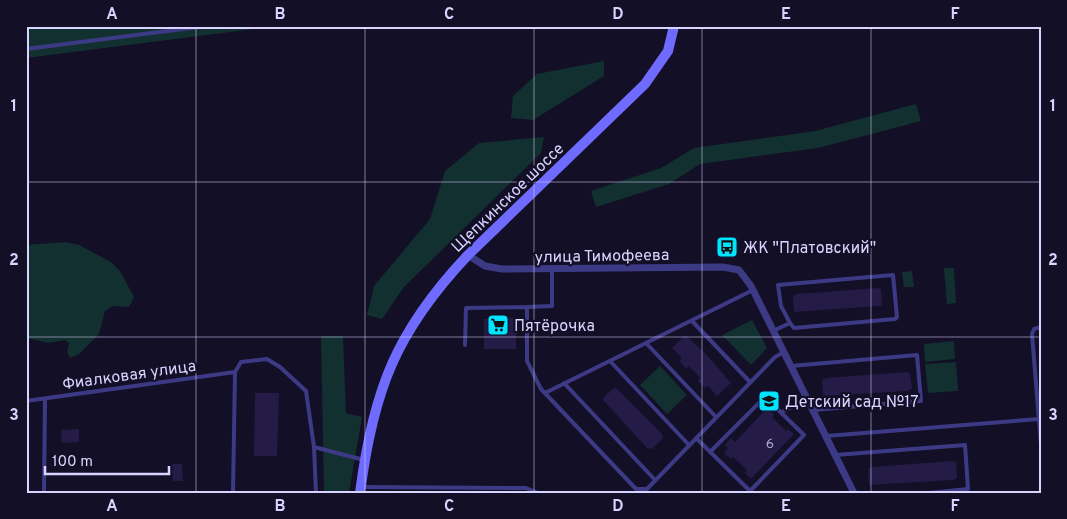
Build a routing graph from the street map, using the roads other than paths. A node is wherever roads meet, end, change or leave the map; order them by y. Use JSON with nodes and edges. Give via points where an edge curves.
{"nodes":[{"id":1,"x":207,"y":26,"type":"edge"},
{"id":2,"x":674,"y":26,"type":"edge"},
{"id":3,"x":26,"y":49,"type":"edge"},
{"id":4,"x":468,"y":256,"type":"junction"},
{"id":5,"x":552,"y":269,"type":"junction"},
{"id":6,"x":753,"y":290,"type":"junction"},
{"id":7,"x":527,"y":307,"type":"junction"},
{"id":8,"x":692,"y":321,"type":"junction"},
{"id":9,"x":790,"y":323,"type":"junction"},
{"id":10,"x":1041,"y":327,"type":"edge"},
{"id":11,"x":773,"y":331,"type":"junction"},
{"id":12,"x":646,"y":343,"type":"junction"},
{"id":13,"x":465,"y":345,"type":"dead end"},
{"id":14,"x":784,"y":352,"type":"junction"},
{"id":15,"x":610,"y":361,"type":"junction"},
{"id":16,"x":791,"y":366,"type":"junction"},
{"id":17,"x":235,"y":372,"type":"junction"},
{"id":18,"x":1035,"y":377,"type":"junction"},
{"id":19,"x":1041,"y":377,"type":"edge"},
{"id":20,"x":750,"y":382,"type":"junction"},
{"id":21,"x":564,"y":383,"type":"junction"},
{"id":22,"x":545,"y":393,"type":"junction"},
{"id":23,"x":45,"y":399,"type":"junction"},
{"id":24,"x":808,"y":400,"type":"junction"},
{"id":25,"x":26,"y":401,"type":"edge"},
{"id":26,"x":813,"y":410,"type":"junction"},
{"id":27,"x":782,"y":412,"type":"junction"},
{"id":28,"x":716,"y":417,"type":"junction"},
{"id":29,"x":1039,"y":418,"type":"junction"},
{"id":30,"x":826,"y":436,"type":"junction"},
{"id":31,"x":696,"y":438,"type":"junction"},
{"id":32,"x":1041,"y":440,"type":"edge"},
{"id":33,"x":1041,"y":444,"type":"edge"},
{"id":34,"x":689,"y":445,"type":"junction"},
{"id":35,"x":314,"y":447,"type":"junction"},
{"id":36,"x":710,"y":452,"type":"junction"},
{"id":37,"x":835,"y":455,"type":"junction"},
{"id":38,"x":364,"y":460,"type":"junction"},
{"id":39,"x":655,"y":480,"type":"junction"},
{"id":40,"x":361,"y":490,"type":"edge"},
{"id":41,"x":44,"y":493,"type":"edge"},
{"id":42,"x":232,"y":493,"type":"edge"},
{"id":43,"x":316,"y":493,"type":"edge"},
{"id":44,"x":538,"y":493,"type":"edge"},
{"id":45,"x":568,"y":493,"type":"edge"},
{"id":46,"x":611,"y":493,"type":"edge"},
{"id":47,"x":854,"y":493,"type":"edge"},
{"id":48,"x":929,"y":493,"type":"edge"}],
"edges":[{"from":1,"to":3,"type":"lane"},
{"from":2,"to":4,"type":"main road","name":"Щепкинское шоссе","via":[[668,51],[645,84]]},
{"from":4,"to":5,"type":"street","name":"улица Тимофеева","via":[[492,268]]},
{"from":4,"to":38,"type":"main road","name":"Щепкинское шоссе","via":[[432,295],[407,331],[376,403]]},
{"from":5,"to":6,"type":"street","name":"улица Тимофеева","via":[[723,267],[740,270]]},
{"from":5,"to":7,"type":"lane","via":[[552,306]]},
{"from":6,"to":8,"type":"lane"},
{"from":6,"to":11,"type":"street"},
{"from":7,"to":13,"type":"lane","via":[[466,308]]},
{"from":7,"to":22,"type":"lane","via":[[528,362]]},
{"from":8,"to":12,"type":"lane"},
{"from":8,"to":20,"type":"lane"},
{"from":9,"to":9,"type":"lane","via":[[781,306],[778,285],[893,275],[895,319],[794,328]]},
{"from":9,"to":11,"type":"lane"},
{"from":10,"to":18,"type":"lane","via":[[1032,332]]},
{"from":11,"to":14,"type":"street"},
{"from":12,"to":15,"type":"lane"},
{"from":12,"to":28,"type":"lane"},
{"from":14,"to":16,"type":"street"},
{"from":14,"to":20,"type":"lane"},
{"from":15,"to":21,"type":"lane"},
{"from":15,"to":34,"type":"lane"},
{"from":16,"to":24,"type":"street"},
{"from":16,"to":26,"type":"lane","via":[[917,355],[921,401]]},
{"from":17,"to":23,"type":"lane","name":"Фиалковая улица"},
{"from":17,"to":35,"type":"lane","via":[[241,362],[267,359],[306,391]]},
{"from":17,"to":42,"type":"lane"},
{"from":18,"to":19,"type":"lane"},
{"from":18,"to":29,"type":"lane"},
{"from":20,"to":28,"type":"lane"},
{"from":21,"to":22,"type":"lane"},
{"from":21,"to":39,"type":"lane"},
{"from":22,"to":39,"type":"lane","via":[[636,489],[647,489]]},
{"from":23,"to":25,"type":"lane","name":"Фиалковая улица"},
{"from":23,"to":41,"type":"lane"},
{"from":24,"to":26,"type":"street"},
{"from":24,"to":27,"type":"lane"},
{"from":26,"to":30,"type":"street"},
{"from":27,"to":36,"type":"lane","via":[[762,398]]},
{"from":27,"to":36,"type":"lane","via":[[804,436],[753,489],[749,490]]},
{"from":28,"to":31,"type":"lane"},
{"from":29,"to":30,"type":"lane"},
{"from":29,"to":32,"type":"lane"},
{"from":30,"to":37,"type":"street"},
{"from":31,"to":34,"type":"lane"},
{"from":31,"to":36,"type":"lane"},
{"from":32,"to":33,"type":"lane"},
{"from":34,"to":39,"type":"lane"},
{"from":35,"to":38,"type":"lane"},
{"from":35,"to":43,"type":"lane"},
{"from":37,"to":47,"type":"street"},
{"from":37,"to":48,"type":"lane","via":[[965,445],[968,489]]},
{"from":38,"to":40,"type":"main road","name":"Щепкинское шоссе"},
{"from":40,"to":44,"type":"lane","via":[[526,488]]},
{"from":45,"to":46,"type":"lane"}]}
